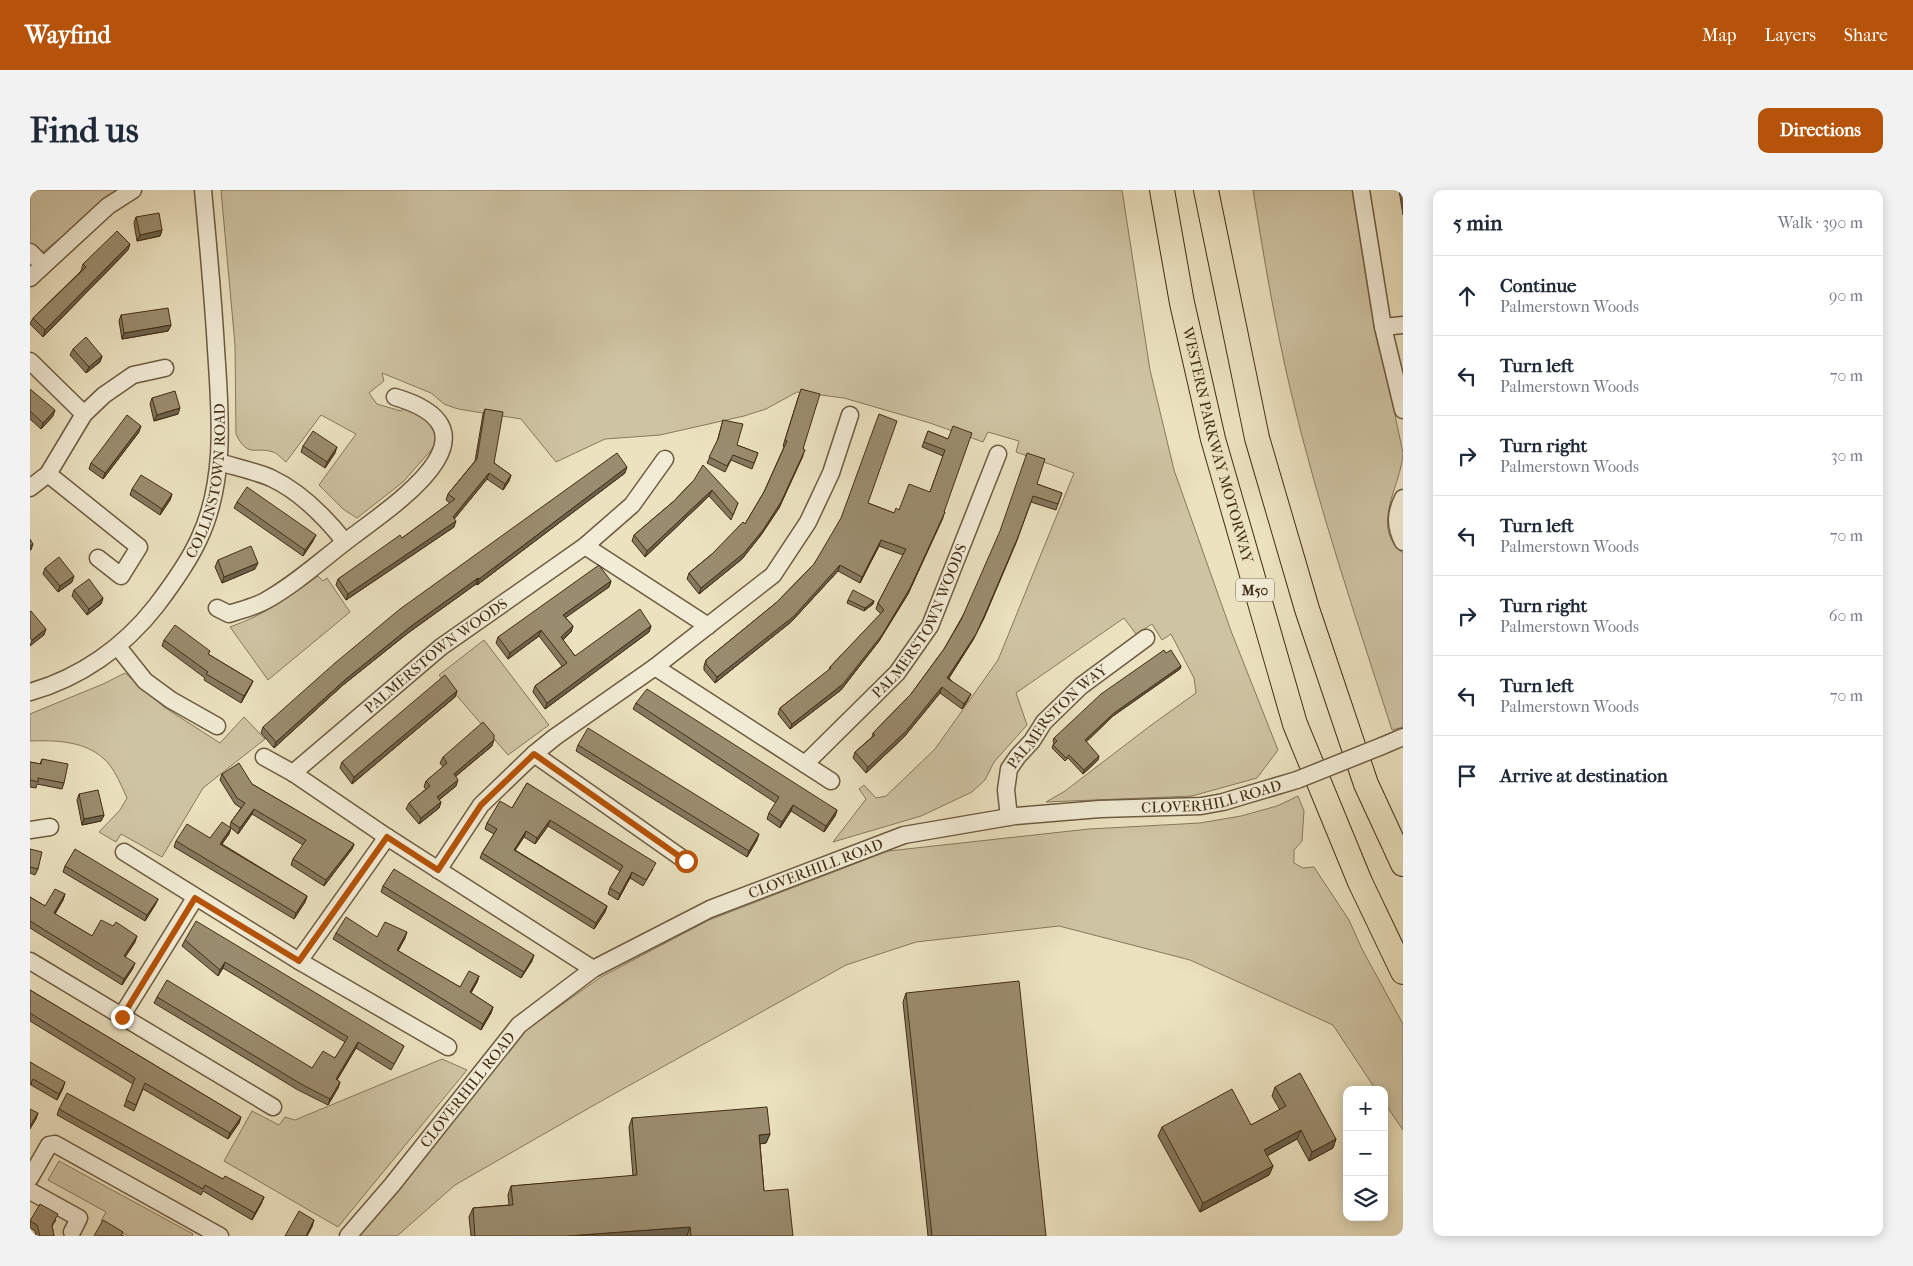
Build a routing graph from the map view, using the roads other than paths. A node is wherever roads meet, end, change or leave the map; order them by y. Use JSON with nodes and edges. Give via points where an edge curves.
{"nodes":[{"id":1,"x":133,"y":190,"type":"edge"},
{"id":2,"x":203,"y":190,"type":"edge"},
{"id":3,"x":1162,"y":190,"type":"edge"},
{"id":4,"x":1206,"y":190,"type":"edge"},
{"id":5,"x":1361,"y":190,"type":"edge"},
{"id":6,"x":30,"y":252,"type":"edge"},
{"id":7,"x":43,"y":266,"type":"junction"},
{"id":8,"x":30,"y":278,"type":"edge"},
{"id":9,"x":1403,"y":325,"type":"edge"},
{"id":10,"x":1383,"y":327,"type":"junction"},
{"id":11,"x":30,"y":361,"type":"edge"},
{"id":12,"x":165,"y":368,"type":"dead end"},
{"id":13,"x":395,"y":397,"type":"dead end"},
{"id":14,"x":1403,"y":410,"type":"edge"},
{"id":15,"x":84,"y":414,"type":"junction"},
{"id":16,"x":850,"y":415,"type":"dead end"},
{"id":17,"x":998,"y":454,"type":"dead end"},
{"id":18,"x":665,"y":459,"type":"dead end"},
{"id":19,"x":218,"y":462,"type":"junction"},
{"id":20,"x":48,"y":474,"type":"junction"},
{"id":21,"x":30,"y":488,"type":"edge"},
{"id":22,"x":1403,"y":498,"type":"edge"},
{"id":23,"x":345,"y":542,"type":"junction"},
{"id":24,"x":1403,"y":542,"type":"edge"},
{"id":25,"x":585,"y":546,"type":"junction"},
{"id":26,"x":98,"y":558,"type":"dead end"},
{"id":27,"x":217,"y":608,"type":"dead end"},
{"id":28,"x":708,"y":626,"type":"junction"},
{"id":29,"x":1146,"y":638,"type":"dead end"},
{"id":30,"x":118,"y":647,"type":"junction"},
{"id":31,"x":655,"y":666,"type":"junction"},
{"id":32,"x":30,"y":692,"type":"edge"},
{"id":33,"x":217,"y":726,"type":"dead end"},
{"id":34,"x":1403,"y":737,"type":"edge"},
{"id":35,"x":534,"y":754,"type":"junction"},
{"id":36,"x":264,"y":757,"type":"dead end"},
{"id":37,"x":806,"y":764,"type":"junction"},
{"id":38,"x":293,"y":773,"type":"junction"},
{"id":39,"x":831,"y":781,"type":"dead end"},
{"id":40,"x":1009,"y":817,"type":"junction"},
{"id":41,"x":50,"y":827,"type":"dead end"},
{"id":42,"x":30,"y":830,"type":"edge"},
{"id":43,"x":387,"y":837,"type":"junction"},
{"id":44,"x":124,"y":852,"type":"dead end"},
{"id":45,"x":686,"y":861,"type":"dead end"},
{"id":46,"x":1403,"y":864,"type":"edge"},
{"id":47,"x":438,"y":870,"type":"junction"},
{"id":48,"x":195,"y":898,"type":"junction"},
{"id":49,"x":30,"y":961,"type":"edge"},
{"id":50,"x":299,"y":961,"type":"junction"},
{"id":51,"x":593,"y":969,"type":"junction"},
{"id":52,"x":1403,"y":972,"type":"edge"},
{"id":53,"x":122,"y":1017,"type":"junction"},
{"id":54,"x":448,"y":1047,"type":"dead end"},
{"id":55,"x":273,"y":1108,"type":"dead end"},
{"id":56,"x":30,"y":1178,"type":"edge"},
{"id":57,"x":30,"y":1191,"type":"edge"},
{"id":58,"x":72,"y":1232,"type":"dead end"},
{"id":59,"x":219,"y":1236,"type":"edge"},
{"id":60,"x":348,"y":1236,"type":"edge"}],
"edges":[{"from":1,"to":7,"type":"street","via":[[108,206]]},
{"from":2,"to":19,"type":"street","name":"COLLINSTOWN ROAD","via":[[219,398]]},
{"from":3,"to":52,"type":"highway","name":"WESTERN PARKWAY MOTORWAY","number":"M50","via":[[1182,303],[1213,439],[1292,715],[1360,882]]},
{"from":4,"to":46,"type":"highway","via":[[1257,438],[1307,609],[1366,784]]},
{"from":5,"to":10,"type":"street"},
{"from":6,"to":7,"type":"street"},
{"from":7,"to":8,"type":"street"},
{"from":9,"to":10,"type":"street"},
{"from":10,"to":14,"type":"street"},
{"from":11,"to":15,"type":"street"},
{"from":12,"to":15,"type":"street","via":[[133,375]]},
{"from":13,"to":23,"type":"street","via":[[417,404],[434,418],[442,432],[442,450],[434,468],[405,497]]},
{"from":15,"to":20,"type":"street"},
{"from":16,"to":28,"type":"street","via":[[831,473],[808,522],[773,575]]},
{"from":17,"to":37,"type":"street","name":"PALMERSTOWN WOODS","via":[[930,626],[897,673]]},
{"from":18,"to":25,"type":"street","name":"PALMERSTOWN WOODS","via":[[632,506]]},
{"from":19,"to":23,"type":"street","via":[[272,478],[309,504]]},
{"from":19,"to":30,"type":"street","name":"COLLINSTOWN ROAD","via":[[213,499],[199,539],[171,586],[145,620]]},
{"from":20,"to":21,"type":"street"},
{"from":20,"to":26,"type":"street","via":[[138,548],[121,576]]},
{"from":22,"to":24,"type":"street","via":[[1396,520]]},
{"from":23,"to":27,"type":"street","via":[[264,601],[229,614]]},
{"from":25,"to":28,"type":"street"},
{"from":25,"to":38,"type":"street","name":"PALMERSTOWN WOODS","via":[[440,647]]},
{"from":28,"to":31,"type":"street"},
{"from":29,"to":40,"type":"street","name":"PALMERSTON WAY","via":[[1081,686],[1044,722],[1009,769],[1006,790]]},
{"from":30,"to":32,"type":"street","name":"COLLINSTOWN ROAD","via":[[48,687]]},
{"from":30,"to":33,"type":"street","via":[[145,681]]},
{"from":31,"to":35,"type":"street"},
{"from":31,"to":37,"type":"street"},
{"from":34,"to":40,"type":"street","name":"CLOVERHILL ROAD","bridge":true,"via":[[1297,780],[1223,802],[1202,806],[1100,809]]},
{"from":35,"to":45,"type":"street"},
{"from":35,"to":47,"type":"street","via":[[481,805]]},
{"from":36,"to":38,"type":"street"},
{"from":37,"to":39,"type":"street"},
{"from":38,"to":43,"type":"street"},
{"from":40,"to":51,"type":"street","name":"CLOVERHILL ROAD","via":[[904,835],[710,909]]},
{"from":41,"to":42,"type":"street"},
{"from":43,"to":47,"type":"street"},
{"from":43,"to":50,"type":"street"},
{"from":44,"to":48,"type":"street"},
{"from":47,"to":51,"type":"street"},
{"from":48,"to":50,"type":"street"},
{"from":48,"to":53,"type":"street"},
{"from":49,"to":53,"type":"street"},
{"from":50,"to":54,"type":"street"},
{"from":51,"to":60,"type":"street","name":"CLOVERHILL ROAD","via":[[519,1025]]},
{"from":53,"to":55,"type":"street"},
{"from":56,"to":59,"type":"street","via":[[44,1150],[55,1144]]},
{"from":57,"to":58,"type":"street","via":[[80,1218]]}]}
